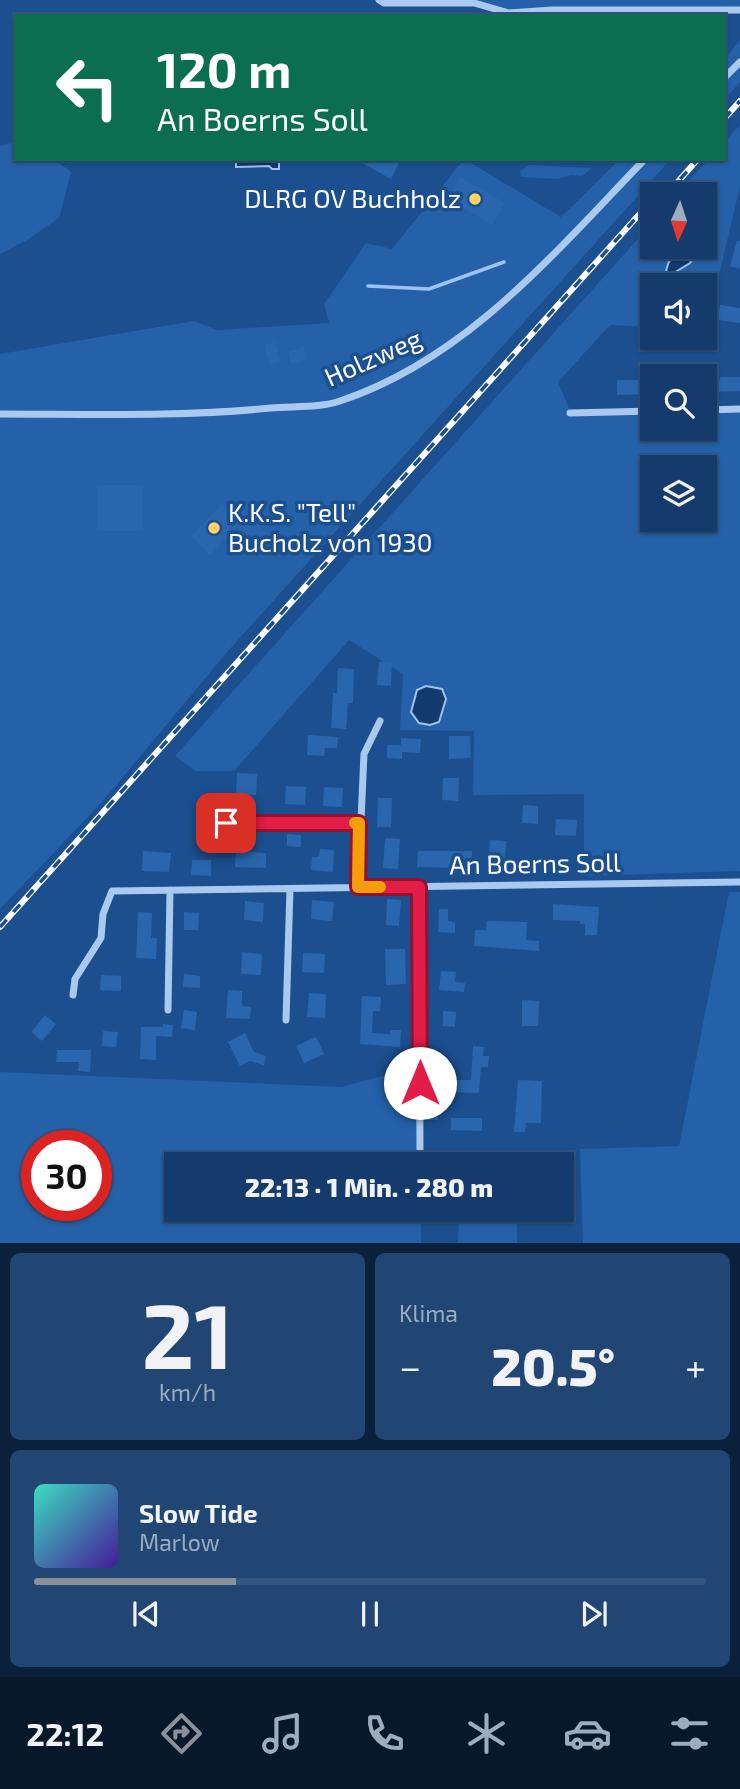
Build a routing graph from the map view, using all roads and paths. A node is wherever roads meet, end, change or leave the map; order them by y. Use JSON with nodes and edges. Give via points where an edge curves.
{"nodes":[{"id":1,"x":379,"y":0,"type":"edge"},
{"id":2,"x":740,"y":10,"type":"edge"},
{"id":3,"x":740,"y":62,"type":"edge"},
{"id":4,"x":726,"y":76,"type":"edge"},
{"id":5,"x":643,"y":161,"type":"edge"},
{"id":6,"x":740,"y":409,"type":"edge"},
{"id":7,"x":717,"y":410,"type":"edge"},
{"id":8,"x":640,"y":411,"type":"edge"},
{"id":9,"x":570,"y":413,"type":"dead end"},
{"id":10,"x":0,"y":415,"type":"edge"},
{"id":11,"x":380,"y":721,"type":"dead end"},
{"id":12,"x":226,"y":823,"type":"dead end"},
{"id":13,"x":359,"y":823,"type":"junction"},
{"id":14,"x":740,"y":881,"type":"edge"},
{"id":15,"x":358,"y":887,"type":"junction"},
{"id":16,"x":419,"y":887,"type":"junction"},
{"id":17,"x":290,"y":888,"type":"junction"},
{"id":18,"x":170,"y":890,"type":"junction"},
{"id":19,"x":73,"y":995,"type":"dead end"},
{"id":20,"x":168,"y":1010,"type":"dead end"},
{"id":21,"x":286,"y":1020,"type":"dead end"},
{"id":22,"x":420,"y":1152,"type":"edge"}],
"edges":[{"from":1,"to":2,"type":"street","via":[[474,3],[509,13]]},
{"from":3,"to":4,"type":"street"},
{"from":5,"to":10,"type":"street","name":"Holzweg","via":[[481,323],[415,368],[338,402],[222,413]]},
{"from":6,"to":7,"type":"street"},
{"from":8,"to":9,"type":"street"},
{"from":11,"to":13,"type":"street","via":[[364,754]]},
{"from":12,"to":13,"type":"street"},
{"from":13,"to":15,"type":"street"},
{"from":14,"to":16,"type":"street","name":"An Boerns Soll"},
{"from":15,"to":16,"type":"street","name":"An Boerns Soll"},
{"from":15,"to":17,"type":"street","name":"An Boerns Soll"},
{"from":16,"to":22,"type":"street"},
{"from":17,"to":18,"type":"street","name":"An Boerns Soll"},
{"from":17,"to":21,"type":"street"},
{"from":18,"to":19,"type":"street","name":"An Boerns Soll","via":[[112,891],[103,914],[101,938],[75,979]]},
{"from":18,"to":20,"type":"street"}]}
